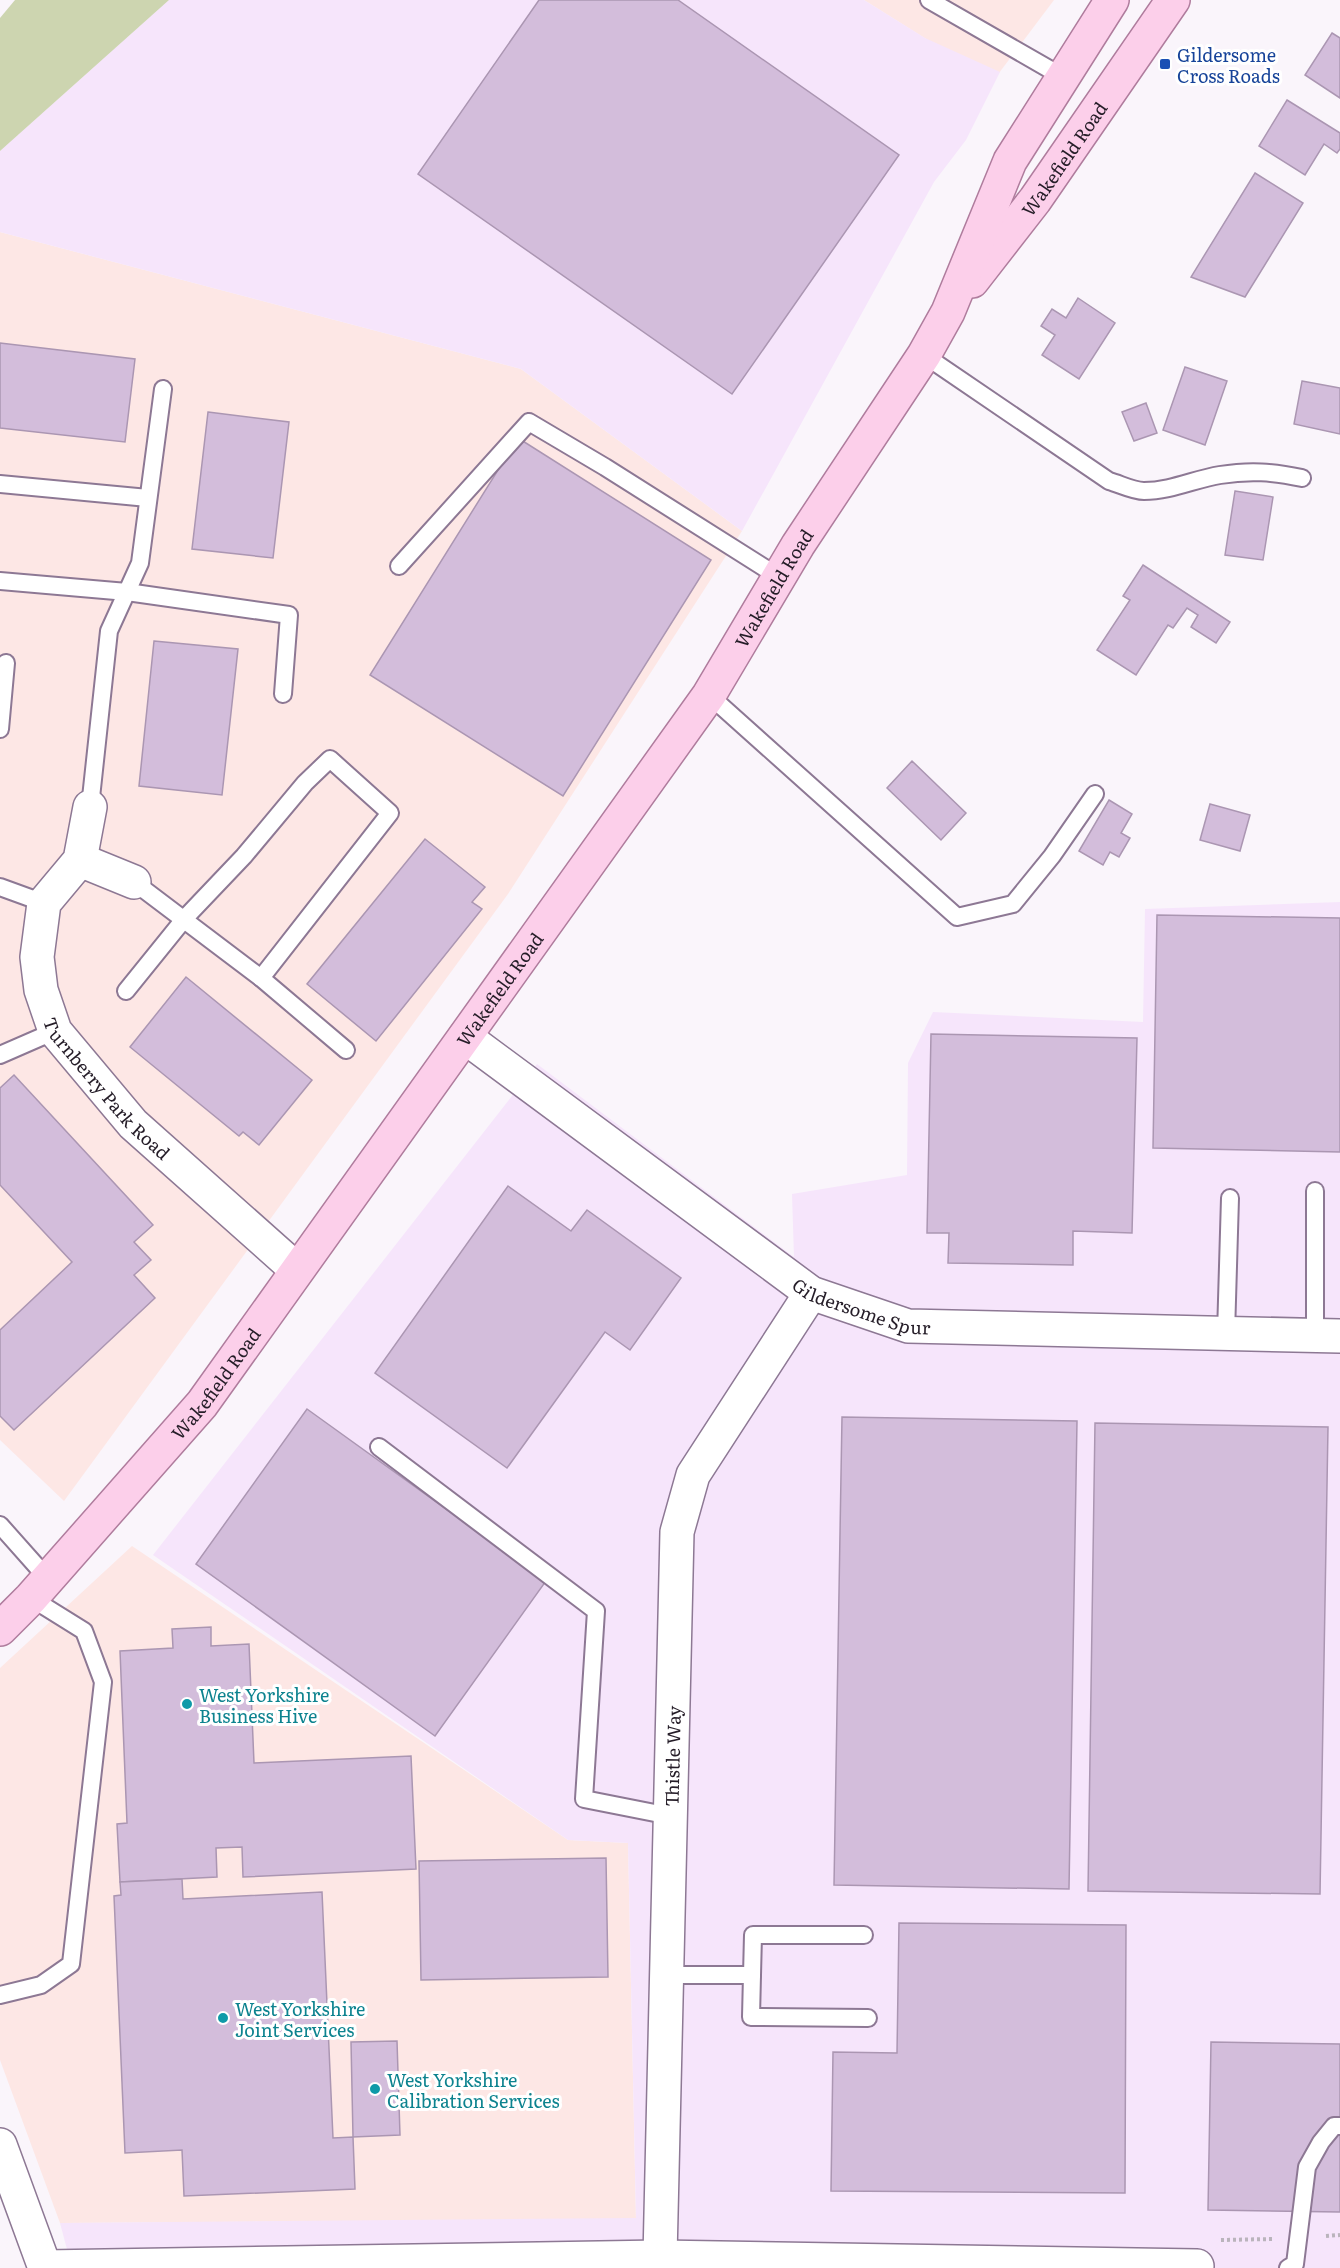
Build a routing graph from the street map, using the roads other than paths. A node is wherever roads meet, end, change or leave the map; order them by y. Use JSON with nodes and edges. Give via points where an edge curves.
{"nodes":[{"id":1,"x":929,"y":0,"type":"edge"},
{"id":2,"x":1112,"y":0,"type":"edge"},
{"id":3,"x":1173,"y":0,"type":"edge"},
{"id":4,"x":1063,"y":77,"type":"junction"},
{"id":5,"x":1102,"y":103,"type":"junction"},
{"id":6,"x":948,"y":312,"type":"junction"},
{"id":7,"x":924,"y":355,"type":"junction"},
{"id":8,"x":163,"y":389,"type":"dead end"},
{"id":9,"x":1302,"y":478,"type":"dead end"},
{"id":10,"x":0,"y":484,"type":"edge"},
{"id":11,"x":148,"y":498,"type":"junction"},
{"id":12,"x":399,"y":566,"type":"dead end"},
{"id":13,"x":779,"y":577,"type":"junction"},
{"id":14,"x":0,"y":581,"type":"edge"},
{"id":15,"x":127,"y":592,"type":"junction"},
{"id":16,"x":6,"y":663,"type":"dead end"},
{"id":17,"x":283,"y":694,"type":"dead end"},
{"id":18,"x":709,"y":695,"type":"junction"},
{"id":19,"x":0,"y":729,"type":"edge"},
{"id":20,"x":1095,"y":794,"type":"dead end"},
{"id":21,"x":90,"y":807,"type":"joint"},
{"id":22,"x":80,"y":860,"type":"junction"},
{"id":23,"x":134,"y":882,"type":"joint"},
{"id":24,"x":0,"y":887,"type":"edge"},
{"id":25,"x":44,"y":903,"type":"junction"},
{"id":26,"x":185,"y":918,"type":"junction"},
{"id":27,"x":261,"y":978,"type":"junction"},
{"id":28,"x":126,"y":991,"type":"dead end"},
{"id":29,"x":56,"y":1031,"type":"junction"},
{"id":30,"x":465,"y":1037,"type":"junction"},
{"id":31,"x":346,"y":1050,"type":"dead end"},
{"id":32,"x":0,"y":1055,"type":"edge"},
{"id":33,"x":1315,"y":1191,"type":"dead end"},
{"id":34,"x":1230,"y":1198,"type":"dead end"},
{"id":35,"x":297,"y":1270,"type":"junction"},
{"id":36,"x":811,"y":1293,"type":"junction"},
{"id":37,"x":1226,"y":1334,"type":"junction"},
{"id":38,"x":1328,"y":1336,"type":"edge"},
{"id":39,"x":379,"y":1447,"type":"dead end"},
{"id":40,"x":0,"y":1525,"type":"edge"},
{"id":41,"x":40,"y":1588,"type":"junction"},
{"id":42,"x":0,"y":1629,"type":"edge"},
{"id":43,"x":670,"y":1816,"type":"junction"},
{"id":44,"x":864,"y":1935,"type":"dead end"},
{"id":45,"x":666,"y":1975,"type":"junction"},
{"id":46,"x":752,"y":1976,"type":"junction"},
{"id":47,"x":0,"y":1995,"type":"edge"},
{"id":48,"x":867,"y":2018,"type":"dead end"},
{"id":49,"x":1340,"y":2126,"type":"edge"},
{"id":50,"x":0,"y":2145,"type":"edge"},
{"id":51,"x":660,"y":2257,"type":"junction"},
{"id":52,"x":840,"y":2264,"type":"edge"},
{"id":53,"x":1198,"y":2267,"type":"edge"},
{"id":54,"x":45,"y":2268,"type":"edge"},
{"id":55,"x":1288,"y":2268,"type":"edge"}],
"edges":[{"from":1,"to":4,"type":"lane"},
{"from":2,"to":4,"type":"main road","name":"Wakefield Road"},
{"from":3,"to":5,"type":"main road","name":"Wakefield Road"},
{"from":4,"to":5,"type":"main road"},
{"from":4,"to":6,"type":"main road","name":"Wakefield Road","via":[[1010,161]]},
{"from":5,"to":6,"type":"main road","name":"Wakefield Road","via":[[1035,200]]},
{"from":6,"to":7,"type":"main road","name":"Wakefield Road"},
{"from":7,"to":9,"type":"lane","via":[[1109,481],[1142,492],[1174,488],[1217,475],[1268,471]]},
{"from":7,"to":13,"type":"main road","name":"Wakefield Road"},
{"from":8,"to":11,"type":"lane"},
{"from":10,"to":11,"type":"lane"},
{"from":11,"to":15,"type":"lane","via":[[140,563]]},
{"from":12,"to":13,"type":"lane","via":[[529,422]]},
{"from":13,"to":18,"type":"main road","name":"Wakefield Road"},
{"from":14,"to":15,"type":"lane"},
{"from":15,"to":17,"type":"lane","via":[[289,615]]},
{"from":15,"to":21,"type":"lane","via":[[109,631]]},
{"from":16,"to":19,"type":"lane"},
{"from":18,"to":20,"type":"lane","via":[[957,917],[1013,904]]},
{"from":18,"to":30,"type":"main road","name":"Wakefield Road"},
{"from":21,"to":22,"type":"street"},
{"from":22,"to":23,"type":"street"},
{"from":22,"to":25,"type":"street"},
{"from":23,"to":26,"type":"lane"},
{"from":24,"to":25,"type":"lane"},
{"from":25,"to":29,"type":"street","name":"Turnberry Park Road","via":[[37,957],[41,990]]},
{"from":26,"to":27,"type":"lane"},
{"from":26,"to":27,"type":"lane","via":[[330,759],[390,813]]},
{"from":26,"to":28,"type":"lane"},
{"from":27,"to":31,"type":"lane"},
{"from":29,"to":32,"type":"lane"},
{"from":29,"to":35,"type":"street","name":"Turnberry Park Road","via":[[133,1124]]},
{"from":30,"to":35,"type":"main road","name":"Wakefield Road"},
{"from":30,"to":36,"type":"street","name":"Gildersome Spur"},
{"from":33,"to":38,"type":"lane"},
{"from":34,"to":37,"type":"lane"},
{"from":35,"to":41,"type":"main road","name":"Wakefield Road","via":[[202,1404]]},
{"from":36,"to":37,"type":"street","name":"Gildersome Spur","via":[[908,1326]]},
{"from":36,"to":43,"type":"street","name":"Thistle Way","via":[[693,1475],[677,1532]]},
{"from":37,"to":38,"type":"street","name":"Gildersome Spur"},
{"from":39,"to":43,"type":"lane","via":[[596,1611],[584,1799]]},
{"from":40,"to":41,"type":"lane"},
{"from":41,"to":42,"type":"main road","name":"Wakefield Road"},
{"from":41,"to":47,"type":"lane","via":[[84,1631],[103,1682],[70,1964],[41,1985]]},
{"from":43,"to":45,"type":"street","name":"Thistle Way"},
{"from":44,"to":46,"type":"lane","via":[[753,1935]]},
{"from":45,"to":46,"type":"lane"},
{"from":45,"to":51,"type":"street","name":"Thistle Way"},
{"from":46,"to":48,"type":"lane","via":[[751,2017]]},
{"from":49,"to":55,"type":"lane","via":[[1334,2126],[1307,2166],[1295,2264]]},
{"from":50,"to":54,"type":"street"},
{"from":51,"to":52,"type":"street"},
{"from":51,"to":54,"type":"street"},
{"from":52,"to":53,"type":"street"}]}
